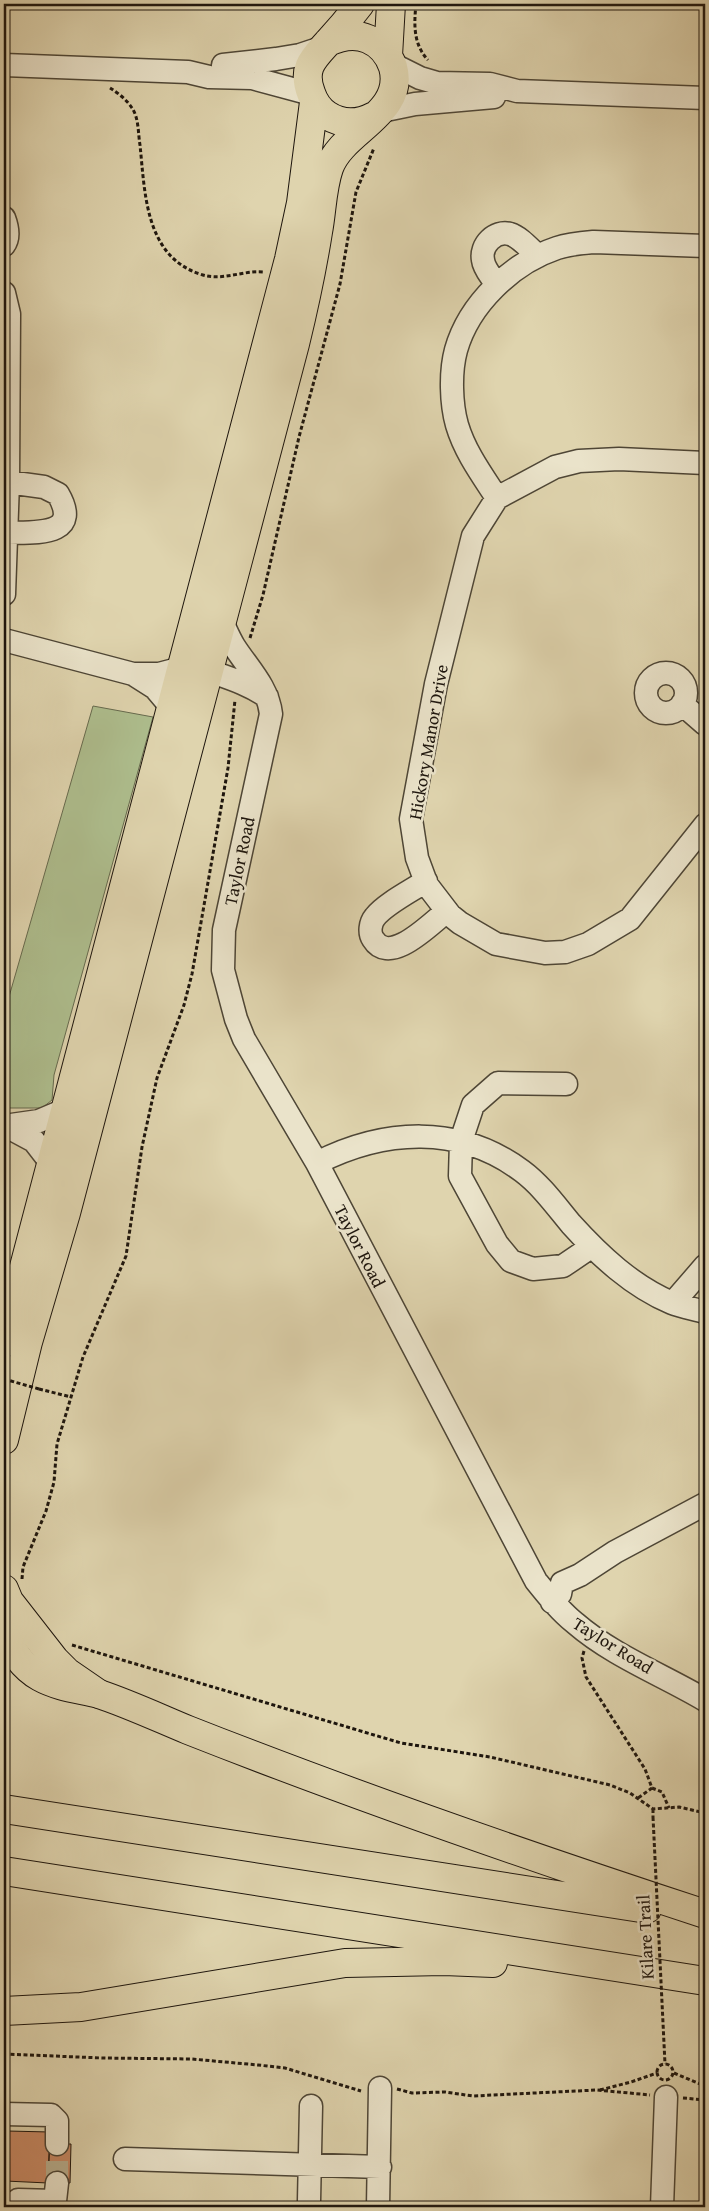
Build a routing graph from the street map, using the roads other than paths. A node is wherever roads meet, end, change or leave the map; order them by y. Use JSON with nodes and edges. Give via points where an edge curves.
{"nodes":[{"id":1,"x":360,"y":4,"type":"edge"},
{"id":2,"x":392,"y":4,"type":"edge"},
{"id":3,"x":324,"y":45,"type":"junction"},
{"id":4,"x":390,"y":60,"type":"junction"},
{"id":5,"x":4,"y":65,"type":"edge"},
{"id":6,"x":188,"y":72,"type":"junction"},
{"id":7,"x":517,"y":91,"type":"junction"},
{"id":8,"x":313,"y":98,"type":"junction"},
{"id":9,"x":705,"y":98,"type":"edge"},
{"id":10,"x":378,"y":113,"type":"junction"},
{"id":11,"x":4,"y":218,"type":"edge"},
{"id":12,"x":4,"y":245,"type":"edge"},
{"id":13,"x":705,"y":246,"type":"edge"},
{"id":14,"x":538,"y":256,"type":"junction"},
{"id":15,"x":496,"y":284,"type":"junction"},
{"id":16,"x":4,"y":293,"type":"edge"},
{"id":17,"x":705,"y":463,"type":"edge"},
{"id":18,"x":8,"y":482,"type":"junction"},
{"id":19,"x":497,"y":498,"type":"junction"},
{"id":20,"x":7,"y":533,"type":"junction"},
{"id":21,"x":4,"y":594,"type":"edge"},
{"id":22,"x":222,"y":622,"type":"junction"},
{"id":23,"x":192,"y":630,"type":"junction"},
{"id":24,"x":4,"y":640,"type":"edge"},
{"id":25,"x":182,"y":668,"type":"junction"},
{"id":26,"x":209,"y":671,"type":"junction"},
{"id":27,"x":133,"y":674,"type":"junction"},
{"id":28,"x":268,"y":698,"type":"junction"},
{"id":29,"x":682,"y":704,"type":"dead end"},
{"id":30,"x":171,"y":707,"type":"junction"},
{"id":31,"x":705,"y":724,"type":"edge"},
{"id":32,"x":705,"y":825,"type":"edge"},
{"id":33,"x":426,"y":881,"type":"junction"},
{"id":34,"x":447,"y":911,"type":"junction"},
{"id":35,"x":566,"y":1084,"type":"dead end"},
{"id":36,"x":65,"y":1110,"type":"junction"},
{"id":37,"x":5,"y":1126,"type":"edge"},
{"id":38,"x":460,"y":1141,"type":"junction"},
{"id":39,"x":50,"y":1163,"type":"junction"},
{"id":40,"x":317,"y":1163,"type":"junction"},
{"id":41,"x":591,"y":1247,"type":"junction"},
{"id":42,"x":705,"y":1266,"type":"edge"},
{"id":43,"x":672,"y":1303,"type":"junction"},
{"id":44,"x":705,"y":1312,"type":"edge"},
{"id":45,"x":4,"y":1343,"type":"edge"},
{"id":46,"x":4,"y":1440,"type":"edge"},
{"id":47,"x":705,"y":1504,"type":"edge"},
{"id":48,"x":4,"y":1589,"type":"edge"},
{"id":49,"x":556,"y":1598,"type":"junction"},
{"id":50,"x":4,"y":1634,"type":"edge"},
{"id":51,"x":100,"y":1695,"type":"junction"},
{"id":52,"x":705,"y":1700,"type":"edge"},
{"id":53,"x":4,"y":1809,"type":"edge"},
{"id":54,"x":4,"y":1871,"type":"edge"},
{"id":55,"x":705,"y":1914,"type":"edge"},
{"id":56,"x":705,"y":1918,"type":"edge"},
{"id":57,"x":581,"y":1961,"type":"junction"},
{"id":58,"x":705,"y":1981,"type":"edge"},
{"id":59,"x":4,"y":2011,"type":"edge"},
{"id":60,"x":380,"y":2088,"type":"road end"},
{"id":61,"x":666,"y":2097,"type":"road end"},
{"id":62,"x":311,"y":2106,"type":"dead end"},
{"id":63,"x":4,"y":2114,"type":"edge"},
{"id":64,"x":57,"y":2144,"type":"tunnel mouth"},
{"id":65,"x":125,"y":2159,"type":"dead end"},
{"id":66,"x":310,"y":2165,"type":"junction"},
{"id":67,"x":380,"y":2167,"type":"junction"},
{"id":68,"x":57,"y":2183,"type":"tunnel mouth"},
{"id":69,"x":309,"y":2201,"type":"dead end"},
{"id":70,"x":13,"y":2202,"type":"edge"},
{"id":71,"x":378,"y":2207,"type":"edge"},
{"id":72,"x":662,"y":2207,"type":"edge"}],
"edges":[{"from":1,"to":3,"type":"main road"},
{"from":2,"to":4,"type":"main road"},
{"from":3,"to":4,"type":"main road","via":[[344,36],[361,37],[376,44]]},
{"from":3,"to":6,"type":"street","via":[[300,55]]},
{"from":3,"to":8,"type":"main road","via":[[309,70],[308,87]]},
{"from":4,"to":7,"type":"street","via":[[420,78],[437,83],[490,84]]},
{"from":4,"to":10,"type":"main road","via":[[394,89]]},
{"from":5,"to":6,"type":"street"},
{"from":6,"to":8,"type":"street","via":[[252,78]]},
{"from":7,"to":9,"type":"street"},
{"from":7,"to":10,"type":"street","via":[[491,98],[415,104]]},
{"from":8,"to":10,"type":"main road","via":[[326,115],[342,122],[359,122]]},
{"from":8,"to":23,"type":"main road","via":[[301,204],[289,259]]},
{"from":10,"to":22,"type":"main road","via":[[335,156],[330,166],[295,344]]},
{"from":11,"to":12,"type":"street","via":[[8,227]]},
{"from":13,"to":14,"type":"street","via":[[594,242],[557,248]]},
{"from":14,"to":15,"type":"street"},
{"from":14,"to":15,"type":"street","via":[[510,234],[491,238],[482,252],[482,260]]},
{"from":15,"to":19,"type":"street","via":[[466,328],[456,350],[453,400],[464,446]]},
{"from":16,"to":18,"type":"street","via":[[9,314]]},
{"from":17,"to":19,"type":"street","name":"Hickory Manor Drive","via":[[618,459],[579,461],[555,467]]},
{"from":18,"to":20,"type":"street"},
{"from":18,"to":20,"type":"street","via":[[50,489],[58,494],[65,513],[63,522],[52,530]]},
{"from":19,"to":33,"type":"street","name":"Hickory Manor Drive","via":[[473,536],[436,684],[411,819],[417,858]]},
{"from":20,"to":21,"type":"street"},
{"from":22,"to":26,"type":"main road"},
{"from":22,"to":28,"type":"street","name":"Taylor Road"},
{"from":23,"to":25,"type":"main road"},
{"from":23,"to":26,"type":"main road","via":[[199,654]]},
{"from":24,"to":27,"type":"street"},
{"from":25,"to":27,"type":"street","via":[[159,674]]},
{"from":25,"to":30,"type":"main road"},
{"from":26,"to":28,"type":"street","via":[[240,681]]},
{"from":26,"to":46,"type":"main road"},
{"from":27,"to":30,"type":"street","via":[[155,688]]},
{"from":28,"to":40,"type":"street","name":"Taylor Road","via":[[271,714],[228,907],[223,970],[244,1038]]},
{"from":29,"to":31,"type":"street"},
{"from":30,"to":36,"type":"main road"},
{"from":32,"to":34,"type":"street","name":"Hickory Manor Drive","via":[[630,919],[573,950],[545,952],[496,944],[460,923]]},
{"from":33,"to":34,"type":"street","name":"Hickory Manor Drive"},
{"from":33,"to":34,"type":"street","via":[[375,917],[371,929],[375,941],[386,949],[399,947]]},
{"from":35,"to":38,"type":"street","via":[[498,1083],[473,1105]]},
{"from":36,"to":37,"type":"street","via":[[39,1121]]},
{"from":36,"to":39,"type":"main road"},
{"from":37,"to":39,"type":"street","via":[[34,1141]]},
{"from":38,"to":40,"type":"street","via":[[406,1135],[377,1140]]},
{"from":38,"to":41,"type":"street","via":[[497,1156],[522,1171]]},
{"from":38,"to":41,"type":"street","via":[[460,1176],[497,1244],[511,1262],[533,1269],[563,1266]]},
{"from":39,"to":45,"type":"main road"},
{"from":40,"to":49,"type":"street","name":"Taylor Road","via":[[536,1581]]},
{"from":41,"to":43,"type":"street","via":[[617,1270]]},
{"from":42,"to":43,"type":"street"},
{"from":43,"to":44,"type":"street"},
{"from":47,"to":49,"type":"street","via":[[562,1583]]},
{"from":48,"to":51,"type":"main road","via":[[55,1660]]},
{"from":49,"to":52,"type":"street","name":"Taylor Road","via":[[576,1624],[614,1650]]},
{"from":50,"to":51,"type":"main road","via":[[12,1651],[26,1667],[40,1676]]},
{"from":51,"to":55,"type":"main road","via":[[474,1837]]},
{"from":53,"to":56,"type":"main road"},
{"from":54,"to":57,"type":"main road"},
{"from":57,"to":58,"type":"main road"},
{"from":57,"to":59,"type":"main road","via":[[551,1965],[444,1961],[345,1963],[82,2007]]},
{"from":60,"to":67,"type":"street"},
{"from":61,"to":72,"type":"street"},
{"from":62,"to":66,"type":"street"},
{"from":63,"to":64,"type":"street","via":[[51,2115],[57,2120]]},
{"from":65,"to":66,"type":"street"},
{"from":66,"to":67,"type":"street"},
{"from":66,"to":69,"type":"street"},
{"from":67,"to":71,"type":"street"},
{"from":68,"to":70,"type":"street","via":[[55,2201]]}]}
